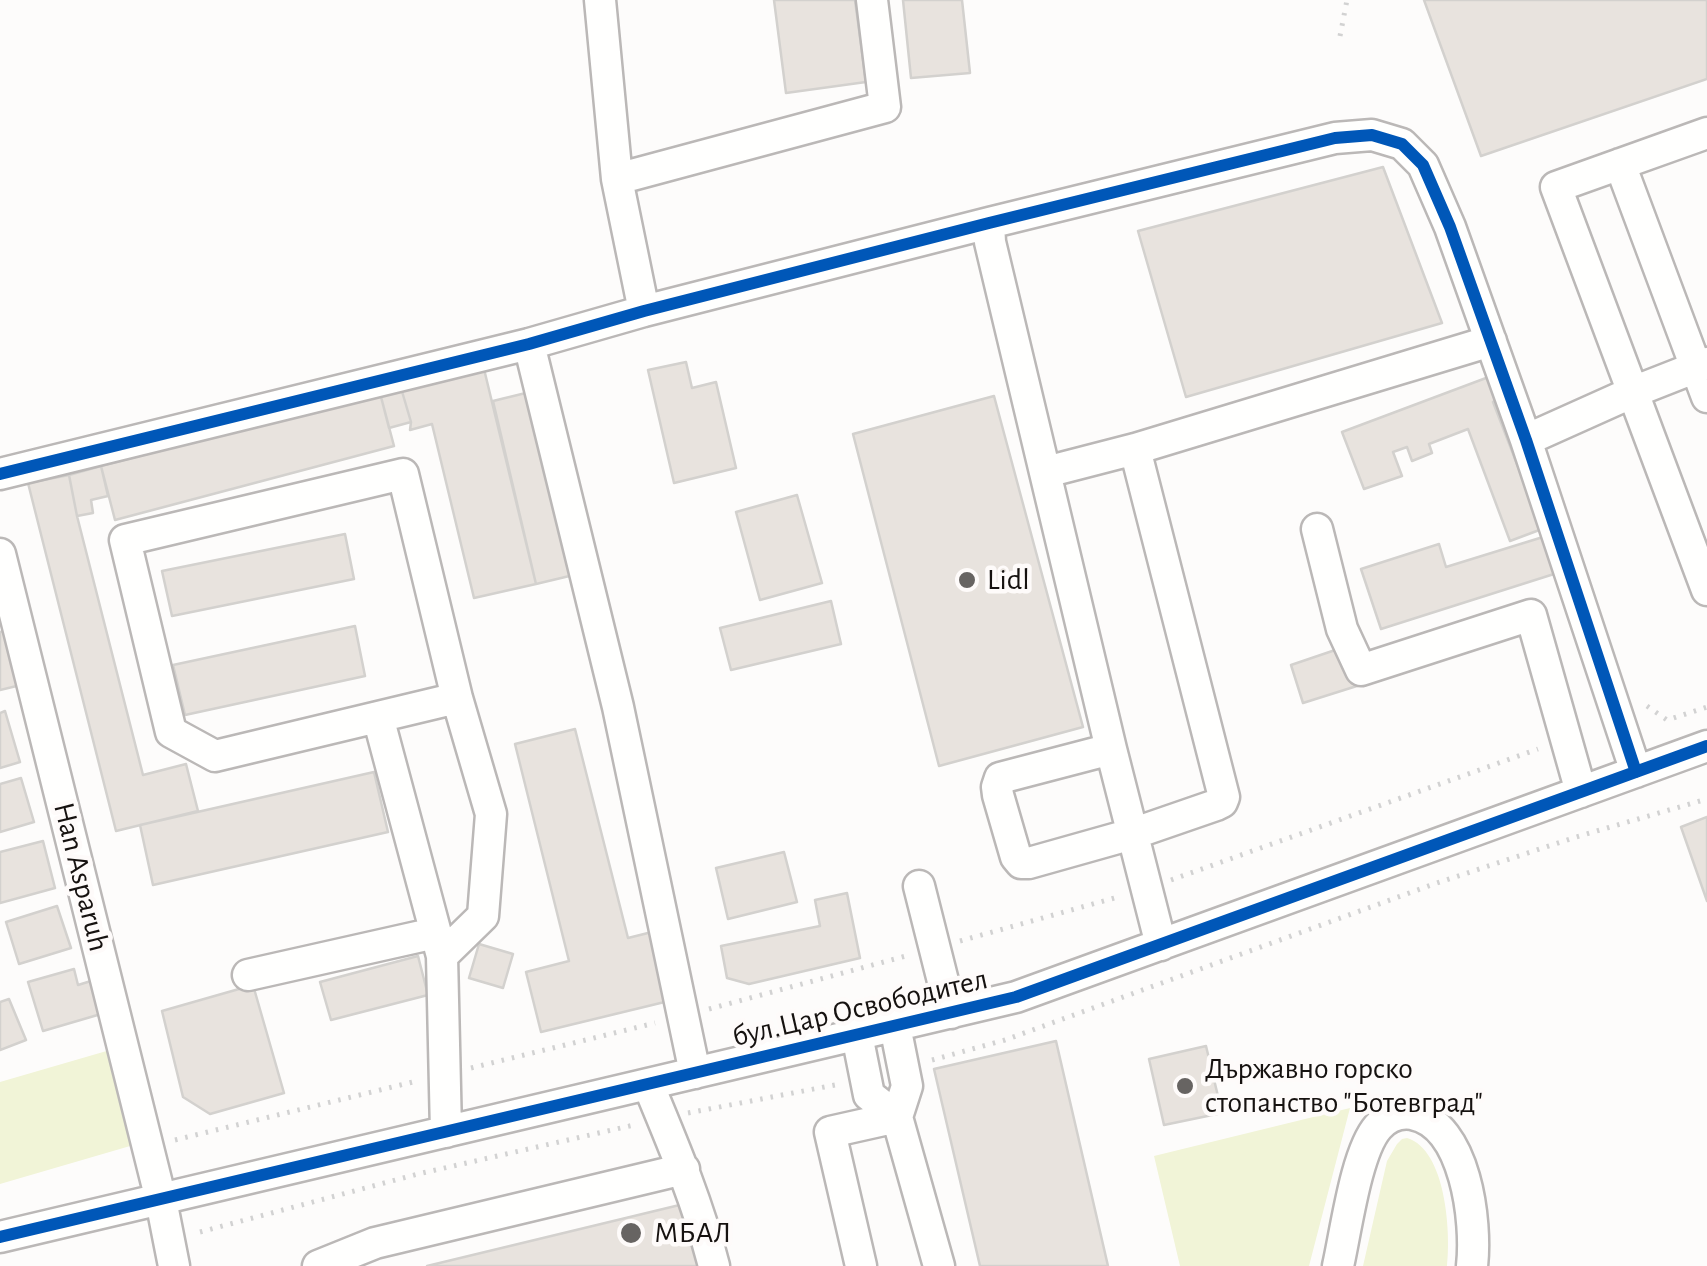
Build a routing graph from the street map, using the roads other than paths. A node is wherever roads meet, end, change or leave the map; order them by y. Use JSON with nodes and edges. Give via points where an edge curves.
{"nodes":[{"id":1,"x":600,"y":0,"type":"edge"},
{"id":2,"x":872,"y":0,"type":"edge"},
{"id":3,"x":1705,"y":141,"type":"edge"},
{"id":4,"x":1620,"y":164,"type":"junction"},
{"id":5,"x":616,"y":180,"type":"junction"},
{"id":6,"x":989,"y":223,"type":"junction"},
{"id":7,"x":644,"y":311,"type":"junction"},
{"id":8,"x":1490,"y":342,"type":"junction"},
{"id":9,"x":529,"y":344,"type":"junction"},
{"id":10,"x":1701,"y":365,"type":"edge"},
{"id":11,"x":1634,"y":392,"type":"junction"},
{"id":12,"x":1707,"y":397,"type":"edge"},
{"id":13,"x":1526,"y":440,"type":"junction"},
{"id":14,"x":1135,"y":449,"type":"junction"},
{"id":15,"x":1046,"y":472,"type":"junction"},
{"id":16,"x":0,"y":474,"type":"edge"},
{"id":17,"x":1316,"y":530,"type":"dead end"},
{"id":18,"x":0,"y":554,"type":"edge"},
{"id":19,"x":1707,"y":590,"type":"edge"},
{"id":20,"x":456,"y":698,"type":"junction"},
{"id":21,"x":378,"y":717,"type":"junction"},
{"id":22,"x":1707,"y":746,"type":"edge"},
{"id":23,"x":1111,"y":749,"type":"junction"},
{"id":24,"x":1636,"y":772,"type":"junction"},
{"id":25,"x":1582,"y":792,"type":"junction"},
{"id":26,"x":1132,"y":834,"type":"junction"},
{"id":27,"x":920,"y":886,"type":"dead end"},
{"id":28,"x":439,"y":944,"type":"junction"},
{"id":29,"x":1160,"y":945,"type":"junction"},
{"id":30,"x":248,"y":974,"type":"dead end"},
{"id":31,"x":950,"y":1013,"type":"junction"},
{"id":32,"x":895,"y":1026,"type":"junction"},
{"id":33,"x":856,"y":1035,"type":"junction"},
{"id":34,"x":695,"y":1073,"type":"junction"},
{"id":35,"x":648,"y":1084,"type":"junction"},
{"id":36,"x":897,"y":1117,"type":"junction"},
{"id":37,"x":446,"y":1132,"type":"junction"},
{"id":38,"x":684,"y":1169,"type":"junction"},
{"id":39,"x":161,"y":1200,"type":"junction"},
{"id":40,"x":0,"y":1237,"type":"edge"},
{"id":41,"x":174,"y":1266,"type":"edge"},
{"id":42,"x":318,"y":1266,"type":"edge"},
{"id":43,"x":714,"y":1266,"type":"edge"},
{"id":44,"x":861,"y":1266,"type":"edge"},
{"id":45,"x":939,"y":1266,"type":"edge"},
{"id":46,"x":1338,"y":1266,"type":"edge"},
{"id":47,"x":1472,"y":1266,"type":"edge"}],
"edges":[{"from":1,"to":5,"type":"street"},
{"from":2,"to":5,"type":"street","via":[[885,107]]},
{"from":3,"to":4,"type":"street"},
{"from":4,"to":10,"type":"street"},
{"from":4,"to":11,"type":"street","via":[[1556,187]]},
{"from":5,"to":7,"type":"street"},
{"from":6,"to":7,"type":"street"},
{"from":6,"to":8,"type":"street","via":[[1334,138],[1372,136],[1402,144],[1423,165]]},
{"from":6,"to":15,"type":"street"},
{"from":7,"to":9,"type":"street"},
{"from":8,"to":13,"type":"street"},
{"from":8,"to":14,"type":"street"},
{"from":9,"to":16,"type":"street"},
{"from":9,"to":34,"type":"street","via":[[618,707]]},
{"from":10,"to":11,"type":"street"},
{"from":10,"to":12,"type":"street"},
{"from":11,"to":13,"type":"street"},
{"from":11,"to":19,"type":"street"},
{"from":13,"to":24,"type":"street"},
{"from":14,"to":15,"type":"street"},
{"from":14,"to":26,"type":"street","via":[[1224,798]]},
{"from":15,"to":23,"type":"street"},
{"from":17,"to":25,"type":"street","via":[[1342,630],[1361,670],[1531,615]]},
{"from":18,"to":39,"type":"street","name":"Han Asparuh"},
{"from":20,"to":21,"type":"street"},
{"from":20,"to":21,"type":"street","via":[[403,474],[125,540],[171,732],[215,756]]},
{"from":20,"to":28,"type":"street","via":[[491,814],[484,916]]},
{"from":21,"to":28,"type":"street"},
{"from":22,"to":24,"type":"street","name":"бул.Цар Освободител"},
{"from":23,"to":26,"type":"street"},
{"from":23,"to":26,"type":"street","via":[[1000,778],[998,796],[1020,863]]},
{"from":24,"to":25,"type":"street","name":"бул.Цар Освободител"},
{"from":25,"to":29,"type":"street","name":"бул.Цар Освободител"},
{"from":26,"to":29,"type":"street"},
{"from":27,"to":31,"type":"street"},
{"from":28,"to":30,"type":"street"},
{"from":28,"to":37,"type":"street"},
{"from":29,"to":31,"type":"street","name":"бул.Цар Освободител","via":[[1016,997]]},
{"from":31,"to":32,"type":"street","name":"бул.Цар Освободител"},
{"from":32,"to":33,"type":"street","name":"бул.Цар Освободител"},
{"from":32,"to":36,"type":"street","via":[[907,1086]]},
{"from":33,"to":34,"type":"street","name":"бул.Цар Освободител"},
{"from":33,"to":36,"type":"street","via":[[869,1095]]},
{"from":34,"to":35,"type":"street","name":"бул.Цар Освободител"},
{"from":35,"to":37,"type":"street","name":"бул.Цар Освободител"},
{"from":35,"to":38,"type":"street"},
{"from":36,"to":44,"type":"street","via":[[830,1132]]},
{"from":36,"to":45,"type":"street"},
{"from":37,"to":39,"type":"street","name":"бул.Цар Освободител"},
{"from":38,"to":42,"type":"street","via":[[375,1243]]},
{"from":38,"to":43,"type":"street"},
{"from":39,"to":40,"type":"street","name":"бул.Цар Освободител"},
{"from":39,"to":41,"type":"street","name":"Han Asparuh"},
{"from":46,"to":47,"type":"street","via":[[1363,1151],[1391,1116],[1407,1113],[1426,1118],[1455,1148],[1470,1211]]}]}
